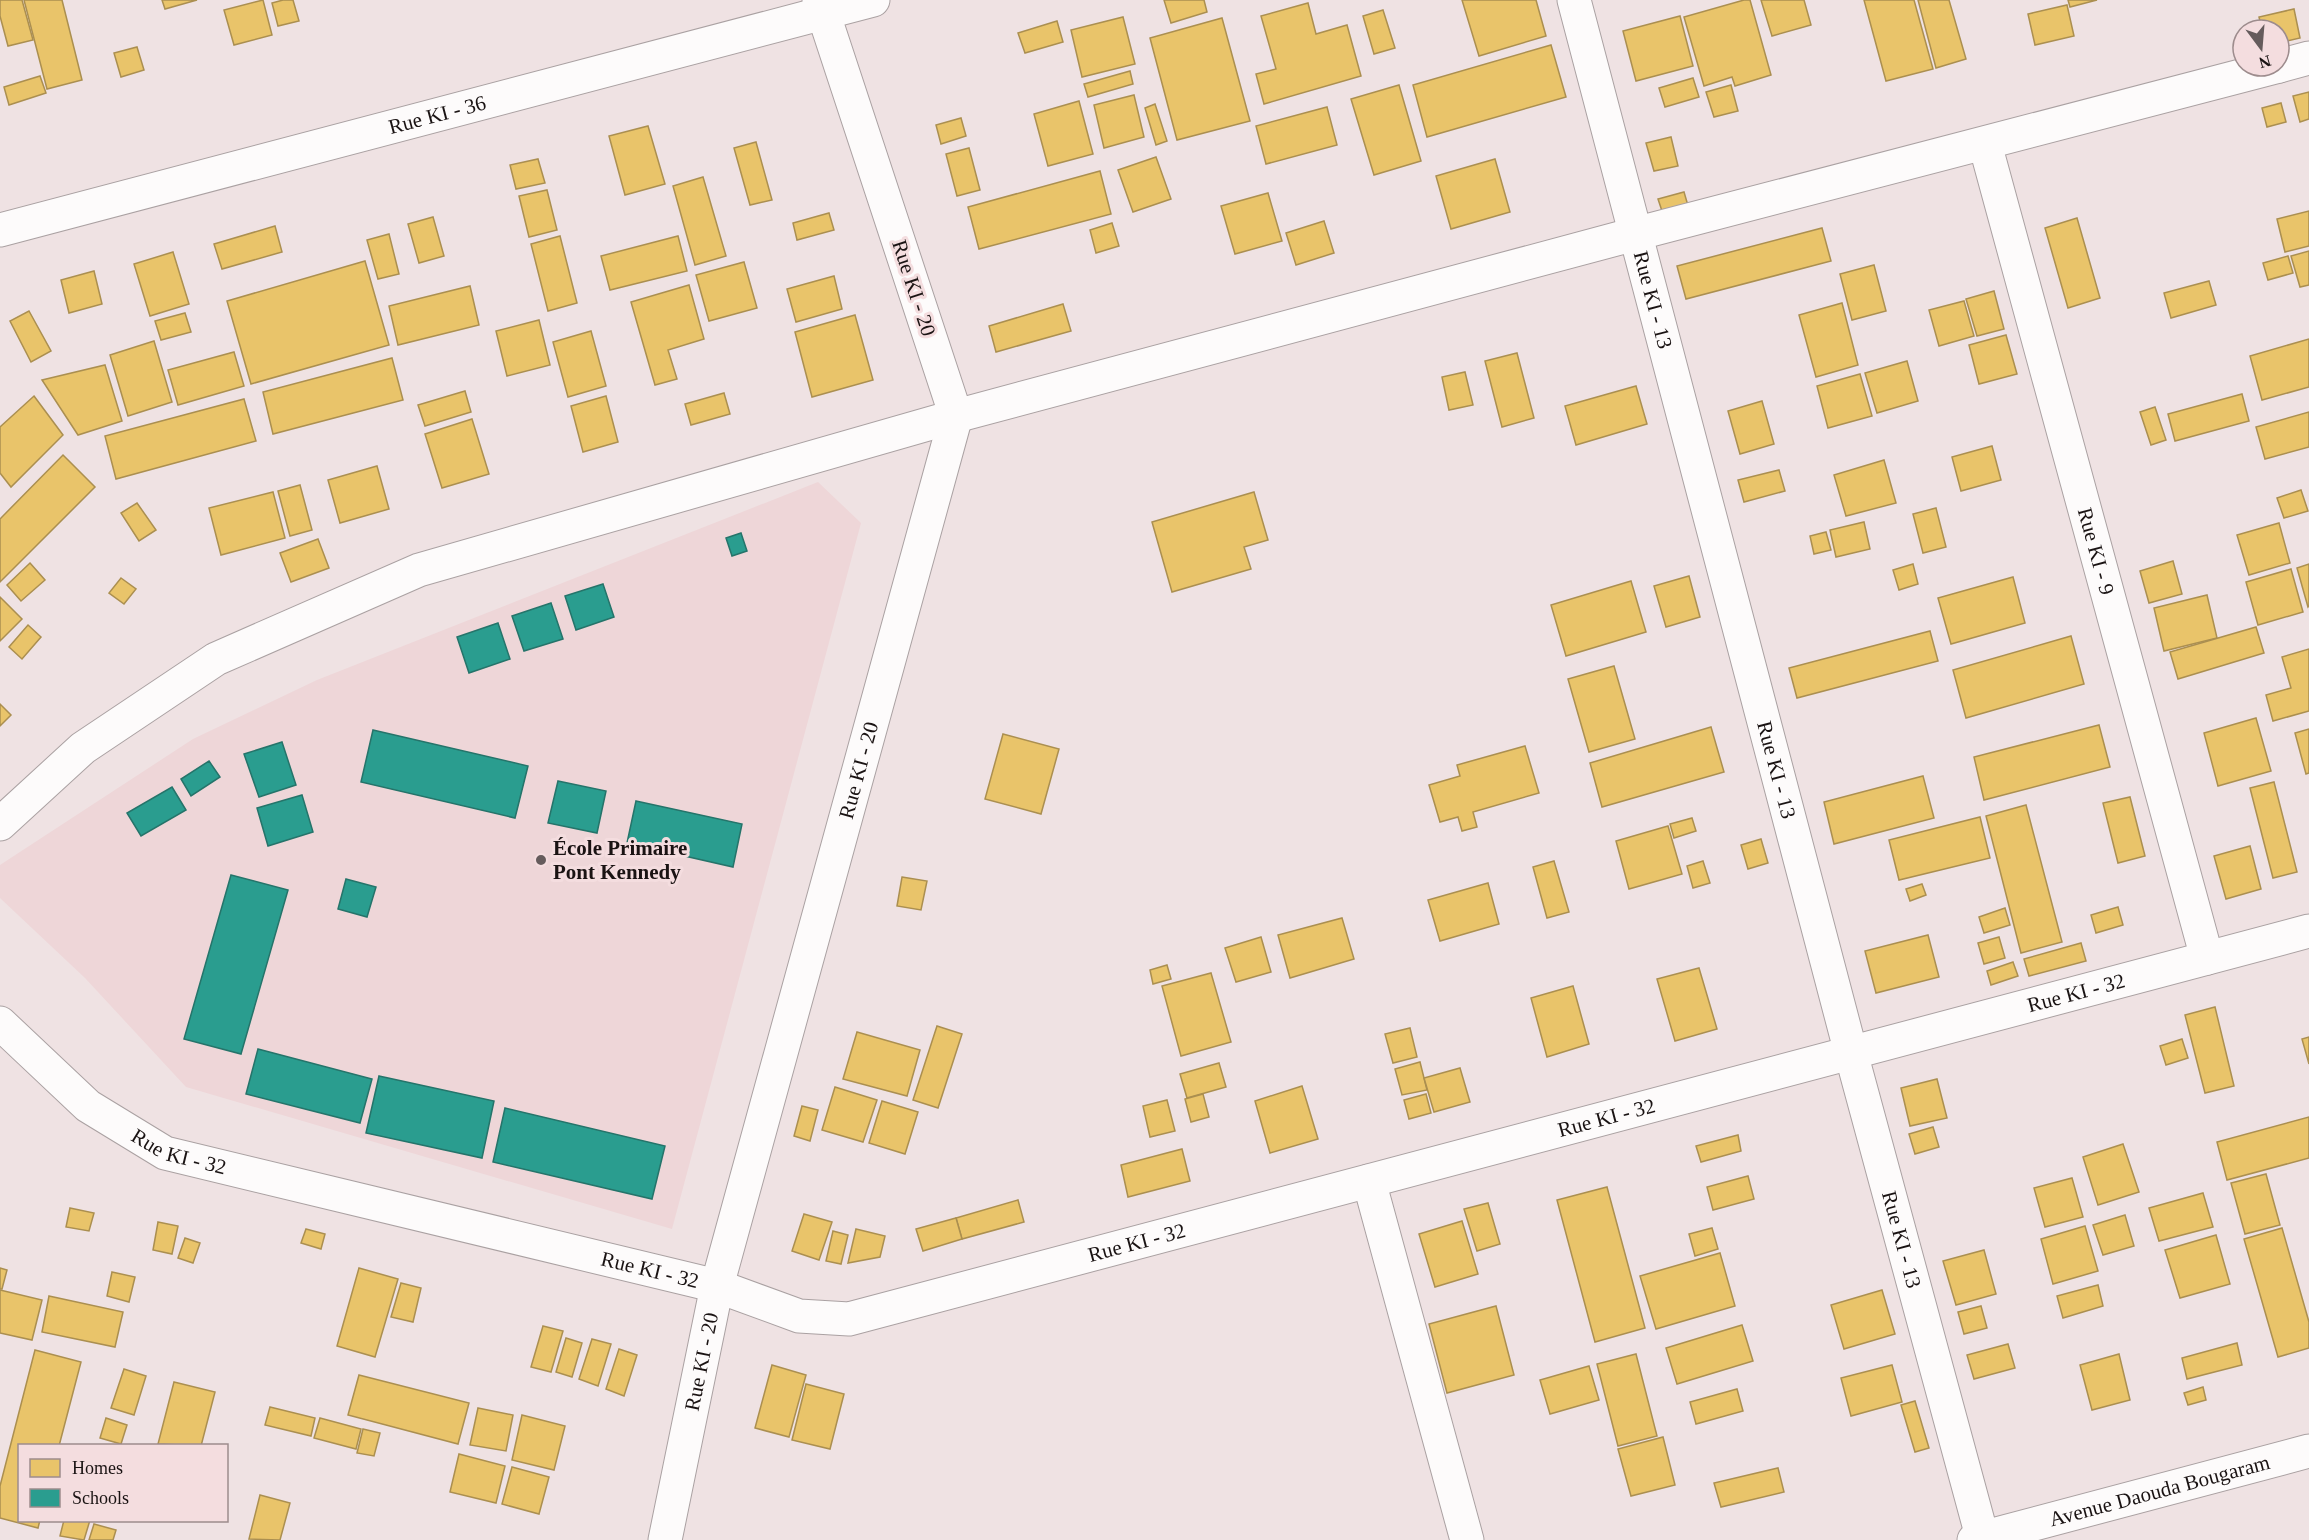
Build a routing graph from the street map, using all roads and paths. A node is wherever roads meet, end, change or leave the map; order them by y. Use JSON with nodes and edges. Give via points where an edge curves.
{"nodes":[{"id":1,"x":873,"y":0,"type":"edge"},
{"id":2,"x":1574,"y":0,"type":"edge"},
{"id":3,"x":821,"y":7,"type":"edge"},
{"id":4,"x":2309,"y":58,"type":"edge"},
{"id":5,"x":2291,"y":63,"type":"edge"},
{"id":6,"x":2234,"y":78,"type":"edge"},
{"id":7,"x":1985,"y":144,"type":"junction"},
{"id":8,"x":0,"y":231,"type":"edge"},
{"id":9,"x":1635,"y":234,"type":"junction"},
{"id":10,"x":957,"y":416,"type":"junction"},
{"id":11,"x":0,"y":824,"type":"edge"},
{"id":12,"x":2309,"y":931,"type":"edge"},
{"id":13,"x":2207,"y":958,"type":"junction"},
{"id":14,"x":0,"y":1023,"type":"edge"},
{"id":15,"x":1851,"y":1053,"type":"junction"},
{"id":16,"x":1369,"y":1181,"type":"junction"},
{"id":17,"x":717,"y":1286,"type":"junction"},
{"id":18,"x":2309,"y":1451,"type":"edge"},
{"id":19,"x":1980,"y":1539,"type":"edge"},
{"id":20,"x":665,"y":1540,"type":"edge"},
{"id":21,"x":1467,"y":1540,"type":"edge"}],
"edges":[{"from":1,"to":3,"type":"street","name":"Rue KI - 36"},
{"from":2,"to":9,"type":"street","name":"Rue KI - 13"},
{"from":3,"to":8,"type":"street","name":"Rue KI - 36"},
{"from":3,"to":10,"type":"street","name":"Rue KI - 20"},
{"from":4,"to":5,"type":"street"},
{"from":6,"to":7,"type":"street"},
{"from":7,"to":9,"type":"street"},
{"from":7,"to":13,"type":"street","name":"Rue KI - 9"},
{"from":9,"to":10,"type":"street"},
{"from":9,"to":15,"type":"street","name":"Rue KI - 13"},
{"from":10,"to":11,"type":"street","via":[[419,570],[216,659],[83,748]]},
{"from":10,"to":17,"type":"street","name":"Rue KI - 20"},
{"from":12,"to":13,"type":"street","name":"Rue KI - 32"},
{"from":13,"to":15,"type":"street","name":"Rue KI - 32"},
{"from":14,"to":17,"type":"street","name":"Rue KI - 32","via":[[88,1106],[165,1153]]},
{"from":15,"to":16,"type":"street","name":"Rue KI - 32"},
{"from":15,"to":19,"type":"street","name":"Rue KI - 13"},
{"from":16,"to":17,"type":"street","name":"Rue KI - 32","via":[[849,1319],[799,1316]]},
{"from":16,"to":21,"type":"street"},
{"from":17,"to":20,"type":"street","name":"Rue KI - 20"},
{"from":18,"to":19,"type":"street","name":"Avenue Daouda Bougaram"}]}
